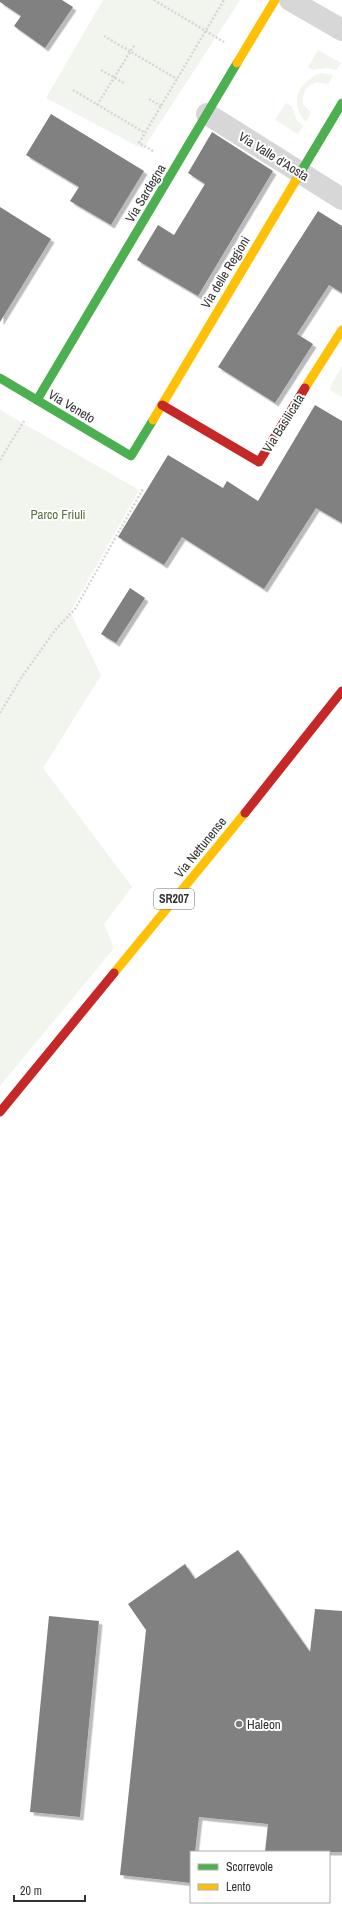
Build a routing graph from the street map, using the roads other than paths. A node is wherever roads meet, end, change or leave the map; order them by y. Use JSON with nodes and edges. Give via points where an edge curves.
{"nodes":[{"id":1,"x":275,"y":0,"type":"edge"},
{"id":2,"x":290,"y":0,"type":"edge"},
{"id":3,"x":342,"y":30,"type":"edge"},
{"id":4,"x":342,"y":103,"type":"edge"},
{"id":5,"x":207,"y":114,"type":"junction"},
{"id":6,"x":300,"y":172,"type":"junction"},
{"id":7,"x":342,"y":199,"type":"edge"},
{"id":8,"x":342,"y":330,"type":"edge"},
{"id":9,"x":0,"y":378,"type":"edge"},
{"id":10,"x":37,"y":400,"type":"junction"},
{"id":11,"x":162,"y":405,"type":"junction"},
{"id":12,"x":131,"y":456,"type":"joint"},
{"id":13,"x":342,"y":691,"type":"edge"},
{"id":14,"x":2,"y":1108,"type":"edge"}],
"edges":[{"from":1,"to":5,"type":"street","name":"Via Sardegna"},
{"from":2,"to":3,"type":"street"},
{"from":4,"to":6,"type":"street","name":"Via delle Regioni"},
{"from":5,"to":6,"type":"street","name":"Via Valle d'Aosta"},
{"from":5,"to":10,"type":"street","name":"Via Sardegna"},
{"from":6,"to":7,"type":"street","name":"Via Valle d'Aosta"},
{"from":6,"to":11,"type":"street","name":"Via delle Regioni"},
{"from":8,"to":11,"type":"street","name":"Via Basilicata","via":[[259,462]]},
{"from":9,"to":10,"type":"street","name":"Via Veneto"},
{"from":10,"to":12,"type":"street","name":"Via Veneto"},
{"from":11,"to":12,"type":"street","name":"Via delle Regioni"},
{"from":13,"to":14,"type":"street","name":"Via Nettunense","number":"SR207"}]}
